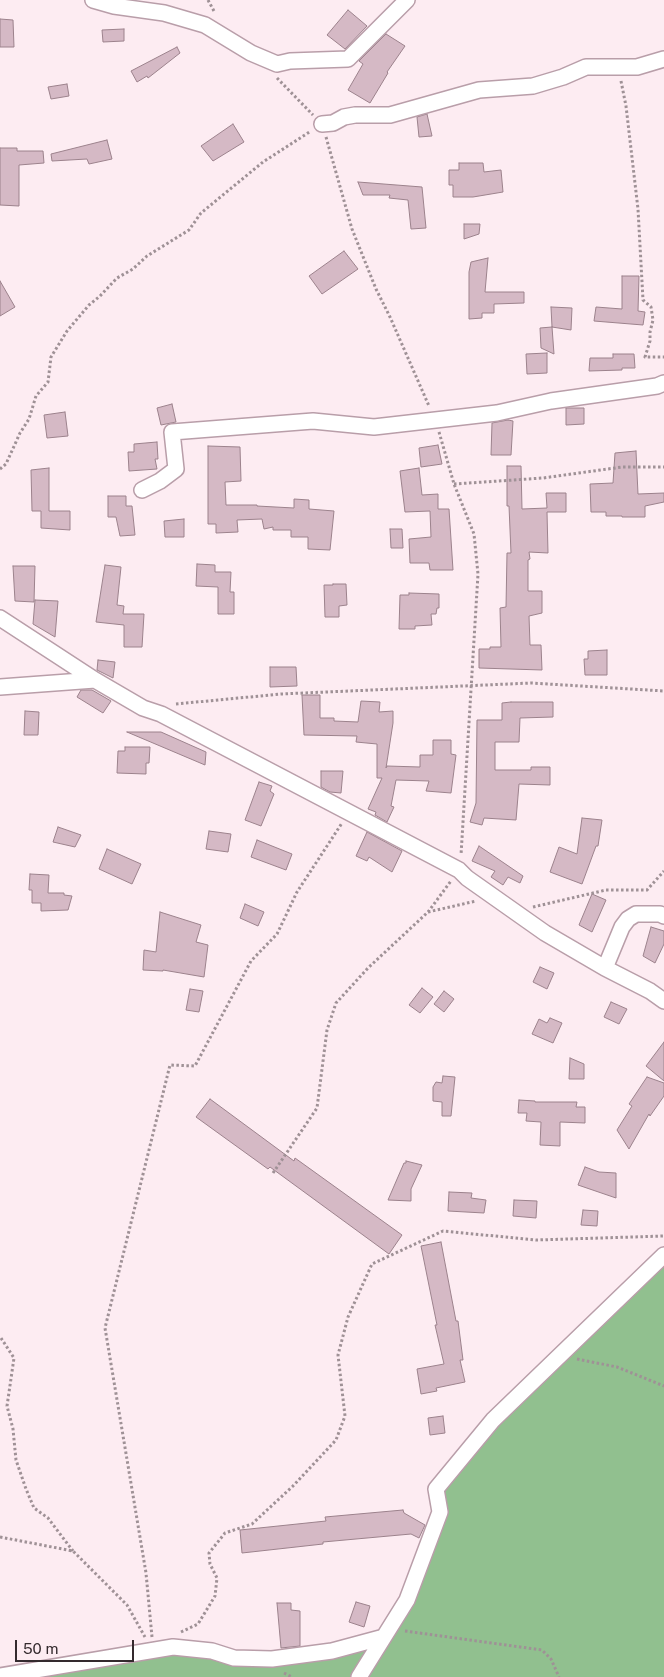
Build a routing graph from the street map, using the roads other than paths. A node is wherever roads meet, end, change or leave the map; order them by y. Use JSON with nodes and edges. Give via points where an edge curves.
{"nodes":[{"id":1,"x":93,"y":0,"type":"edge"},
{"id":2,"x":407,"y":0,"type":"edge"},
{"id":3,"x":664,"y":59,"type":"edge"},
{"id":4,"x":322,"y":124,"type":"road end"},
{"id":5,"x":664,"y":383,"type":"edge"},
{"id":6,"x":142,"y":490,"type":"dead end"},
{"id":7,"x":0,"y":618,"type":"edge"},
{"id":8,"x":95,"y":680,"type":"junction"},
{"id":9,"x":0,"y":687,"type":"edge"},
{"id":10,"x":664,"y":916,"type":"edge"},
{"id":11,"x":605,"y":968,"type":"junction"},
{"id":12,"x":664,"y":1001,"type":"edge"},
{"id":13,"x":664,"y":1255,"type":"edge"},
{"id":14,"x":384,"y":1638,"type":"junction"},
{"id":15,"x":0,"y":1676,"type":"edge"},
{"id":16,"x":359,"y":1677,"type":"edge"}],
"edges":[{"from":1,"to":2,"type":"street","via":[[164,13],[205,25],[251,53],[277,64],[348,58]]},
{"from":3,"to":4,"type":"street","via":[[637,67],[586,67],[533,86],[479,90],[390,115],[355,114]]},
{"from":5,"to":6,"type":"street","via":[[497,413],[374,427],[313,421],[172,432],[176,469]]},
{"from":7,"to":8,"type":"street"},
{"from":8,"to":9,"type":"street"},
{"from":8,"to":11,"type":"street","via":[[143,708],[161,714],[459,870],[545,933]]},
{"from":10,"to":11,"type":"street","via":[[636,914],[628,919]]},
{"from":11,"to":12,"type":"street"},
{"from":13,"to":14,"type":"street","via":[[492,1420],[436,1489],[440,1512],[407,1600]]},
{"from":14,"to":15,"type":"street","via":[[332,1651],[272,1659],[234,1658],[212,1651],[173,1647]]},
{"from":14,"to":16,"type":"street"}]}
